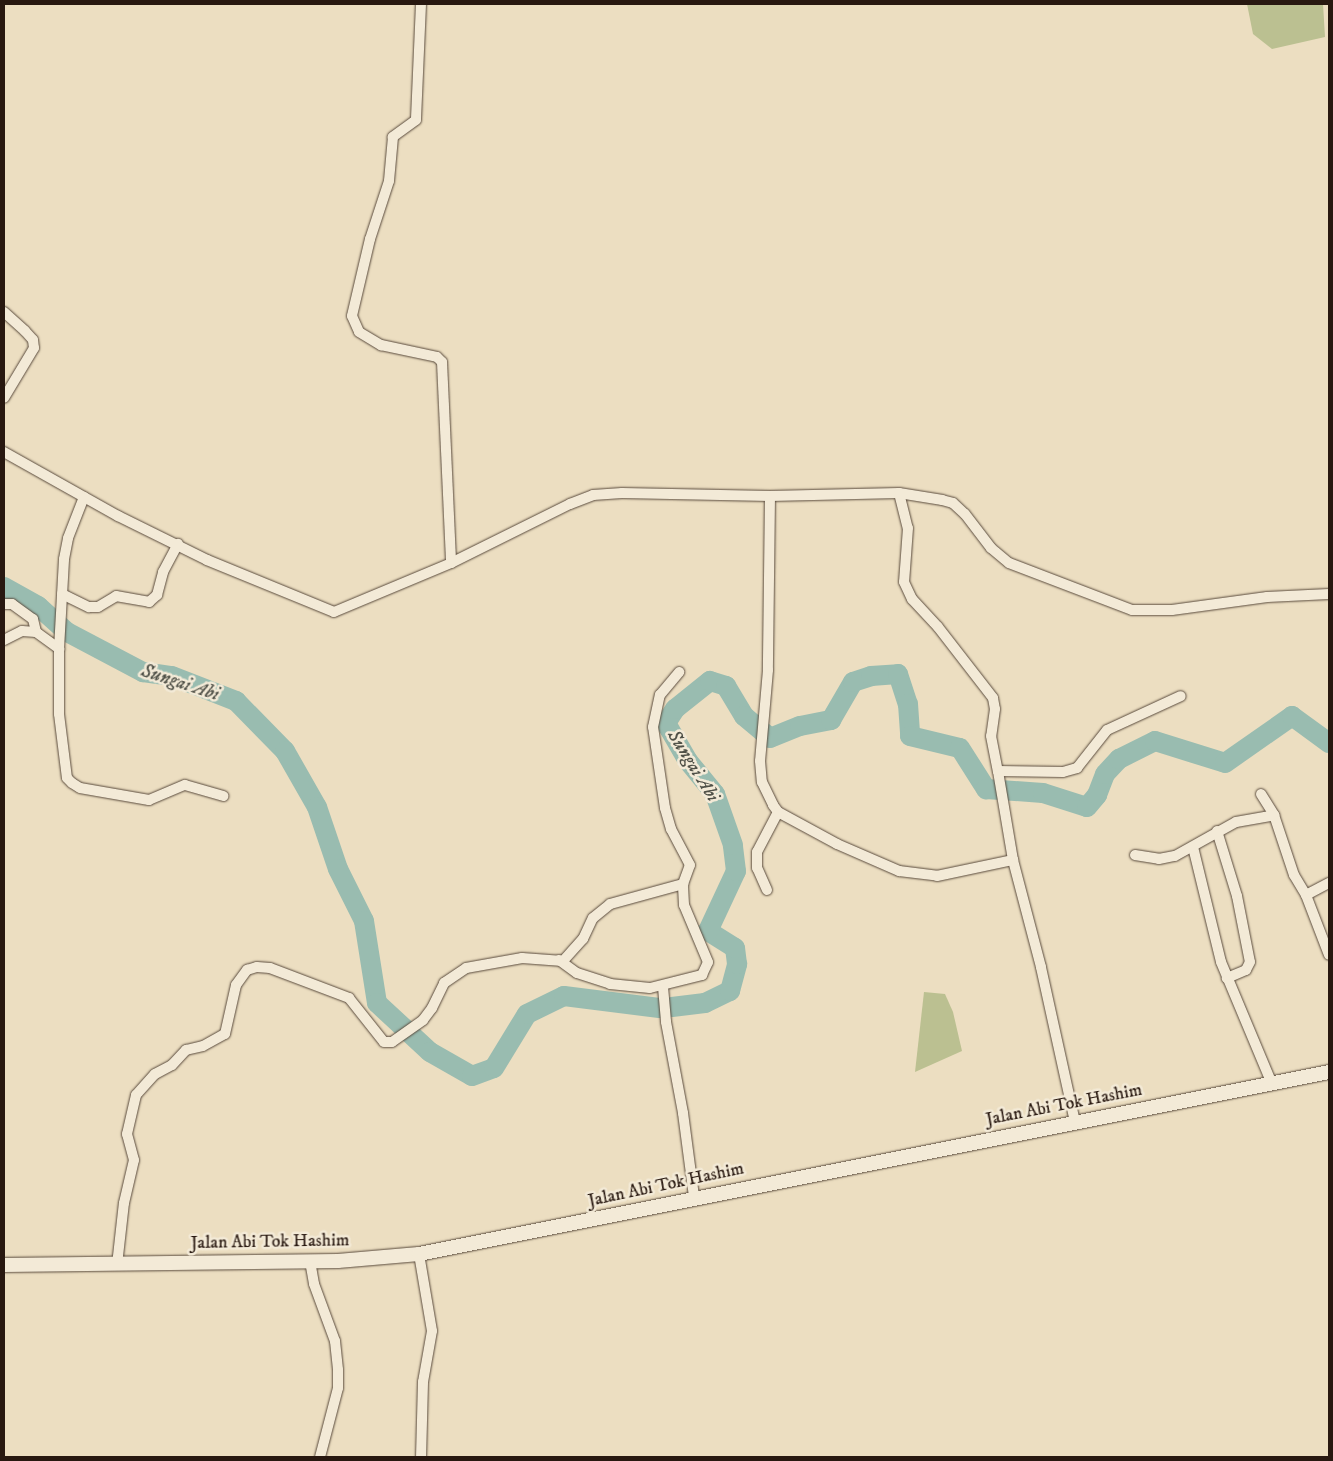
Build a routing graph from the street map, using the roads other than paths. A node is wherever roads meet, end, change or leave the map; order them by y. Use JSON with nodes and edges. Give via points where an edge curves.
{"nodes":[{"id":1,"x":421,"y":4,"type":"edge"},
{"id":2,"x":4,"y":312,"type":"edge"},
{"id":3,"x":4,"y":398,"type":"edge"},
{"id":4,"x":4,"y":452,"type":"edge"},
{"id":5,"x":899,"y":493,"type":"junction"},
{"id":6,"x":770,"y":496,"type":"junction"},
{"id":7,"x":84,"y":497,"type":"junction"},
{"id":8,"x":178,"y":544,"type":"junction"},
{"id":9,"x":451,"y":563,"type":"junction"},
{"id":10,"x":62,"y":594,"type":"junction"},
{"id":11,"x":1329,"y":594,"type":"edge"},
{"id":12,"x":4,"y":604,"type":"edge"},
{"id":13,"x":36,"y":632,"type":"junction"},
{"id":14,"x":4,"y":640,"type":"edge"},
{"id":15,"x":59,"y":649,"type":"junction"},
{"id":16,"x":679,"y":672,"type":"dead end"},
{"id":17,"x":1181,"y":696,"type":"dead end"},
{"id":18,"x":998,"y":771,"type":"junction"},
{"id":19,"x":1261,"y":794,"type":"dead end"},
{"id":20,"x":223,"y":796,"type":"dead end"},
{"id":21,"x":778,"y":812,"type":"junction"},
{"id":22,"x":1274,"y":815,"type":"junction"},
{"id":23,"x":1217,"y":831,"type":"junction"},
{"id":24,"x":1193,"y":848,"type":"junction"},
{"id":25,"x":1135,"y":856,"type":"dead end"},
{"id":26,"x":1013,"y":860,"type":"junction"},
{"id":27,"x":1329,"y":883,"type":"edge"},
{"id":28,"x":684,"y":884,"type":"junction"},
{"id":29,"x":767,"y":890,"type":"dead end"},
{"id":30,"x":1306,"y":895,"type":"junction"},
{"id":31,"x":1329,"y":954,"type":"edge"},
{"id":32,"x":558,"y":960,"type":"junction"},
{"id":33,"x":1227,"y":978,"type":"junction"},
{"id":34,"x":663,"y":987,"type":"junction"},
{"id":35,"x":1329,"y":1072,"type":"edge"},
{"id":36,"x":1272,"y":1084,"type":"junction"},
{"id":37,"x":1075,"y":1122,"type":"junction"},
{"id":38,"x":694,"y":1197,"type":"junction"},
{"id":39,"x":419,"y":1254,"type":"junction"},
{"id":40,"x":310,"y":1261,"type":"junction"},
{"id":41,"x":4,"y":1265,"type":"edge"},
{"id":42,"x":117,"y":1265,"type":"junction"},
{"id":43,"x":320,"y":1457,"type":"edge"},
{"id":44,"x":421,"y":1457,"type":"edge"}],
"edges":[{"from":1,"to":9,"type":"street","via":[[416,120],[393,137],[389,181],[370,239],[352,316],[360,332],[381,346],[437,357],[442,362]]},
{"from":2,"to":3,"type":"street","via":[[33,340],[34,348]]},
{"from":4,"to":7,"type":"street"},
{"from":5,"to":6,"type":"street"},
{"from":5,"to":11,"type":"street","via":[[953,503],[1001,558],[1116,606],[1172,610],[1267,597]]},
{"from":5,"to":18,"type":"street","via":[[908,528],[904,582],[912,599],[993,698],[995,709],[991,736]]},
{"from":6,"to":9,"type":"street","via":[[593,495],[534,520]]},
{"from":6,"to":21,"type":"street","via":[[771,586],[765,723],[760,761],[762,782]]},
{"from":7,"to":8,"type":"street"},
{"from":7,"to":10,"type":"street","via":[[68,538]]},
{"from":8,"to":9,"type":"street","via":[[254,581],[334,612]]},
{"from":8,"to":10,"type":"street","via":[[163,572],[157,595],[149,602],[116,596],[98,607],[89,607]]},
{"from":10,"to":15,"type":"street"},
{"from":12,"to":13,"type":"street","via":[[12,604],[33,618]]},
{"from":13,"to":14,"type":"street","via":[[22,632]]},
{"from":13,"to":15,"type":"street"},
{"from":15,"to":20,"type":"street","via":[[59,714],[68,778],[72,783],[80,788],[149,800],[185,785]]},
{"from":16,"to":28,"type":"street","via":[[660,695],[653,727],[665,808],[671,829],[690,865]]},
{"from":17,"to":18,"type":"street","via":[[1107,730],[1077,768],[1063,772]]},
{"from":18,"to":26,"type":"street"},
{"from":19,"to":22,"type":"street"},
{"from":21,"to":26,"type":"street","via":[[899,872],[937,876]]},
{"from":21,"to":29,"type":"street","via":[[758,852],[757,868]]},
{"from":22,"to":23,"type":"street","via":[[1236,822]]},
{"from":22,"to":30,"type":"street","via":[[1294,875]]},
{"from":23,"to":24,"type":"street"},
{"from":23,"to":33,"type":"street","via":[[1237,896],[1250,962],[1246,970]]},
{"from":24,"to":25,"type":"street","via":[[1159,860]]},
{"from":24,"to":33,"type":"street"},
{"from":26,"to":37,"type":"street","via":[[1041,967]]},
{"from":27,"to":30,"type":"street"},
{"from":28,"to":32,"type":"street","via":[[610,904],[593,918],[583,940],[569,957]]},
{"from":28,"to":34,"type":"street","via":[[684,905],[708,962],[702,974]]},
{"from":30,"to":31,"type":"street"},
{"from":32,"to":34,"type":"street","via":[[577,973],[610,984]]},
{"from":32,"to":42,"type":"street","via":[[522,958],[466,968],[444,983],[432,1008],[417,1026],[396,1039],[384,1042],[350,998],[270,968],[257,966],[247,970],[236,985],[225,1034],[203,1046],[186,1050],[172,1065],[155,1074],[136,1095],[127,1134],[134,1160],[124,1203]]},
{"from":33,"to":36,"type":"street"},
{"from":34,"to":38,"type":"street"},
{"from":35,"to":36,"type":"main road","name":"Jalan Abi Tok Hashim"},
{"from":36,"to":37,"type":"main road","name":"Jalan Abi Tok Hashim"},
{"from":37,"to":38,"type":"main road","name":"Jalan Abi Tok Hashim"},
{"from":38,"to":39,"type":"main road","name":"Jalan Abi Tok Hashim"},
{"from":39,"to":40,"type":"main road","name":"Jalan Abi Tok Hashim"},
{"from":39,"to":44,"type":"street","via":[[432,1331],[424,1382]]},
{"from":40,"to":42,"type":"main road","name":"Jalan Abi Tok Hashim"},
{"from":40,"to":43,"type":"street","via":[[314,1284],[335,1341],[338,1370],[338,1388]]},
{"from":41,"to":42,"type":"main road","name":"Jalan Abi Tok Hashim"}]}
